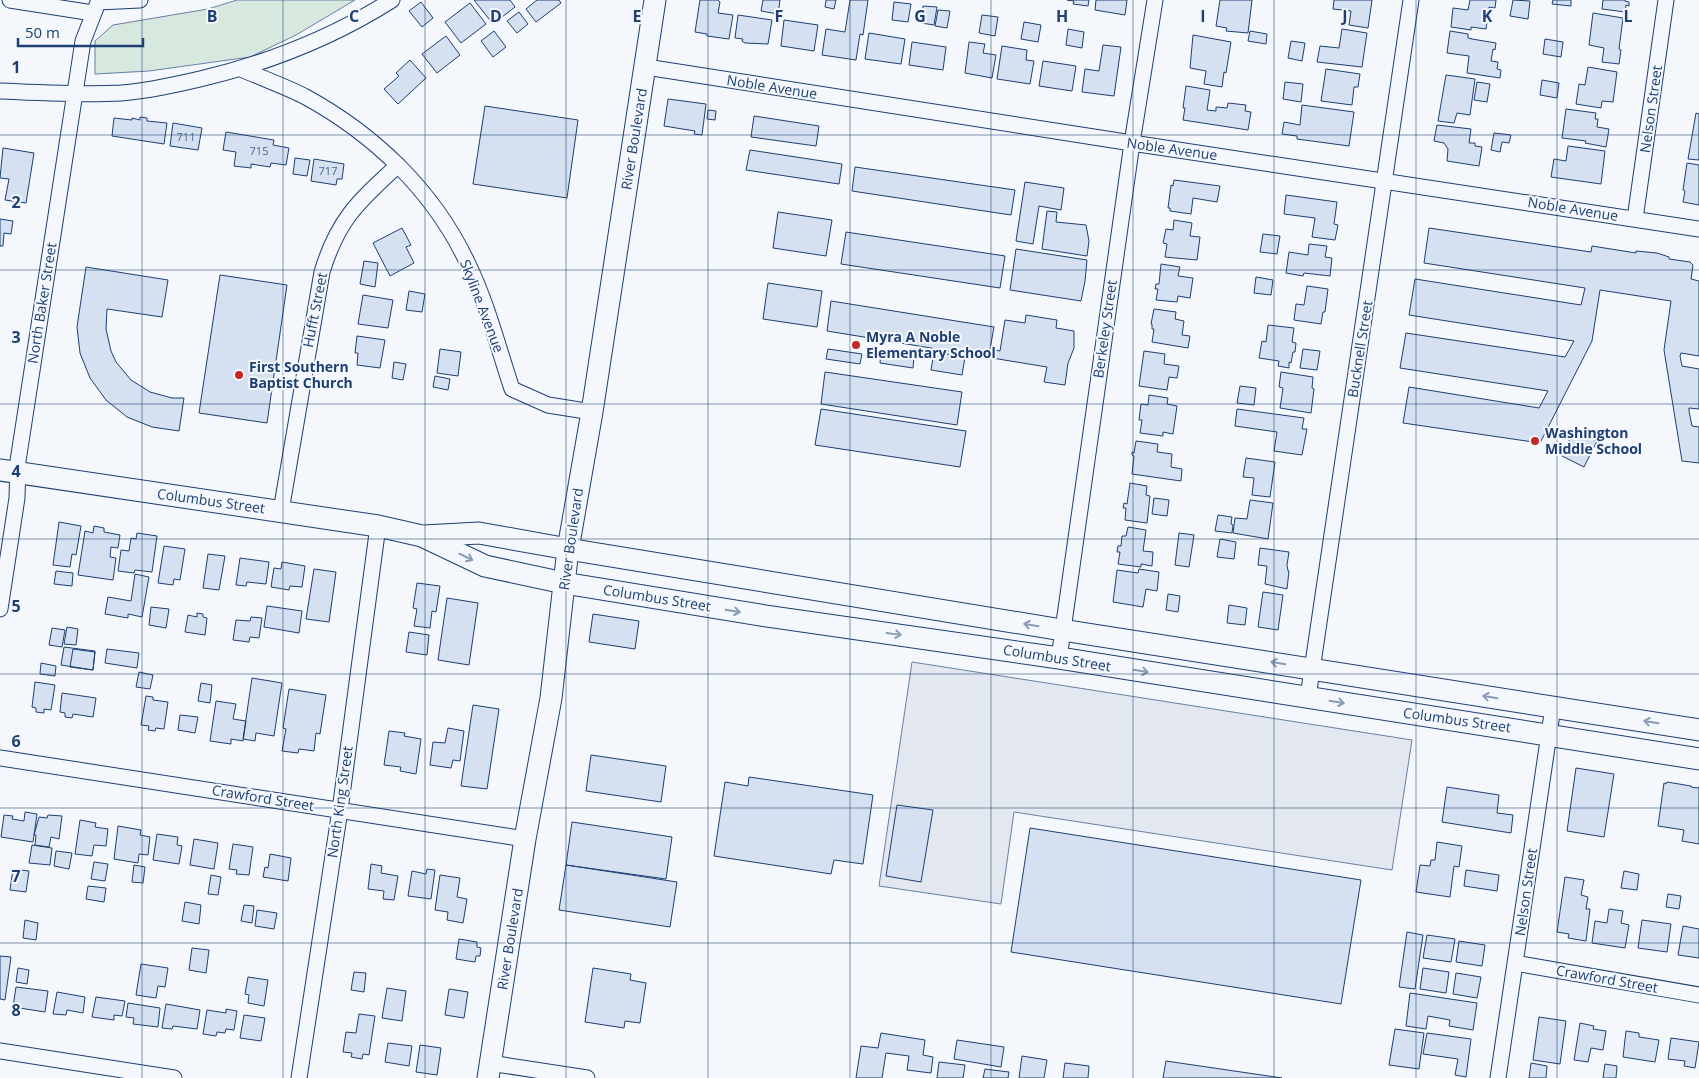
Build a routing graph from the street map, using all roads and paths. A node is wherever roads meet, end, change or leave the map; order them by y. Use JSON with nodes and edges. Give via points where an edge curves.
{"nodes":[{"id":1,"x":10,"y":0,"type":"edge"},
{"id":2,"x":140,"y":0,"type":"edge"},
{"id":3,"x":392,"y":0,"type":"edge"},
{"id":4,"x":655,"y":0,"type":"edge"},
{"id":5,"x":1155,"y":0,"type":"edge"},
{"id":6,"x":1411,"y":0,"type":"edge"},
{"id":7,"x":1666,"y":0,"type":"edge"},
{"id":8,"x":97,"y":5,"type":"edge"},
{"id":9,"x":646,"y":67,"type":"junction"},
{"id":10,"x":241,"y":69,"type":"junction"},
{"id":11,"x":0,"y":91,"type":"edge"},
{"id":12,"x":74,"y":95,"type":"junction"},
{"id":13,"x":1132,"y":143,"type":"junction"},
{"id":14,"x":398,"y":165,"type":"junction"},
{"id":15,"x":1386,"y":180,"type":"junction"},
{"id":16,"x":1635,"y":219,"type":"junction"},
{"id":17,"x":1699,"y":229,"type":"edge"},
{"id":18,"x":592,"y":412,"type":"junction"},
{"id":19,"x":10,"y":472,"type":"edge"},
{"id":20,"x":281,"y":511,"type":"junction"},
{"id":21,"x":378,"y":526,"type":"junction"},
{"id":22,"x":422,"y":536,"type":"junction"},
{"id":23,"x":568,"y":549,"type":"junction"},
{"id":24,"x":564,"y":583,"type":"junction"},
{"id":25,"x":0,"y":609,"type":"edge"},
{"id":26,"x":1062,"y":630,"type":"junction"},
{"id":27,"x":1059,"y":658,"type":"junction"},
{"id":28,"x":1312,"y":669,"type":"junction"},
{"id":29,"x":1308,"y":697,"type":"junction"},
{"id":30,"x":1553,"y":707,"type":"junction"},
{"id":31,"x":1699,"y":730,"type":"edge"},
{"id":32,"x":1549,"y":734,"type":"junction"},
{"id":33,"x":0,"y":758,"type":"edge"},
{"id":34,"x":1699,"y":759,"type":"edge"},
{"id":35,"x":340,"y":810,"type":"junction"},
{"id":36,"x":526,"y":839,"type":"junction"},
{"id":37,"x":1515,"y":963,"type":"junction"},
{"id":38,"x":1699,"y":995,"type":"edge"},
{"id":39,"x":0,"y":1051,"type":"edge"},
{"id":40,"x":489,"y":1070,"type":"edge"},
{"id":41,"x":174,"y":1078,"type":"edge"},
{"id":42,"x":299,"y":1078,"type":"edge"},
{"id":43,"x":587,"y":1078,"type":"edge"},
{"id":44,"x":1498,"y":1078,"type":"edge"}],
"edges":[{"from":1,"to":8,"type":"street"},
{"from":2,"to":8,"type":"street"},
{"from":3,"to":10,"type":"street","via":[[332,34]]},
{"from":4,"to":9,"type":"main road","name":"River Boulevard"},
{"from":5,"to":13,"type":"street","name":"Berkeley Street"},
{"from":6,"to":15,"type":"street","name":"Bucknell Street"},
{"from":7,"to":16,"type":"street","name":"Nelson Street"},
{"from":8,"to":12,"type":"street","name":"North Baker Street","via":[[83,41]]},
{"from":9,"to":13,"type":"street","name":"Noble Avenue"},
{"from":9,"to":18,"type":"main road","name":"River Boulevard"},
{"from":10,"to":12,"type":"street","via":[[172,86]]},
{"from":10,"to":14,"type":"street","name":"Skyline Avenue","via":[[335,114]]},
{"from":11,"to":12,"type":"street"},
{"from":12,"to":19,"type":"street","name":"North Baker Street","via":[[18,461]]},
{"from":13,"to":15,"type":"street","name":"Noble Avenue"},
{"from":13,"to":26,"type":"street","name":"Berkeley Street"},
{"from":14,"to":18,"type":"street","name":"Skyline Avenue","via":[[428,199],[468,263],[512,389],[548,405]]},
{"from":14,"to":20,"type":"street","name":"Hufft Street","via":[[354,208],[329,250],[322,272]]},
{"from":15,"to":16,"type":"street","name":"Noble Avenue"},
{"from":15,"to":28,"type":"street","name":"Bucknell Street"},
{"from":16,"to":17,"type":"street","name":"Noble Avenue"},
{"from":18,"to":23,"type":"main road","name":"River Boulevard"},
{"from":19,"to":20,"type":"main road","name":"Columbus Street"},
{"from":19,"to":25,"type":"street","name":"North Baker Street","via":[[17,498]]},
{"from":20,"to":21,"type":"main road","name":"Columbus Street"},
{"from":21,"to":22,"type":"main road","name":"Columbus Street"},
{"from":21,"to":35,"type":"street","name":"North King Street"},
{"from":22,"to":23,"type":"main road","name":"Columbus Street","via":[[479,533]]},
{"from":22,"to":24,"type":"main road","name":"Columbus Street","one_way":true,"via":[[485,566]]},
{"from":23,"to":24,"type":"main road","name":"River Boulevard"},
{"from":26,"to":23,"type":"main road","name":"Columbus Street","one_way":true},
{"from":24,"to":27,"type":"main road","name":"Columbus Street","one_way":true},
{"from":24,"to":36,"type":"main road","name":"River Boulevard","via":[[551,698]]},
{"from":26,"to":27,"type":"street","name":"Berkeley Street"},
{"from":28,"to":26,"type":"main road","name":"Columbus Street","one_way":true},
{"from":27,"to":29,"type":"main road","name":"Columbus Street","one_way":true},
{"from":28,"to":29,"type":"street","name":"Bucknell Street"},
{"from":30,"to":28,"type":"main road","name":"Columbus Street","one_way":true},
{"from":29,"to":32,"type":"main road","name":"Columbus Street","one_way":true},
{"from":31,"to":30,"type":"main road","name":"Columbus Street","one_way":true},
{"from":30,"to":32,"type":"street","name":"Nelson Street"},
{"from":32,"to":34,"type":"main road","name":"Columbus Street"},
{"from":32,"to":37,"type":"street","name":"Nelson Street"},
{"from":33,"to":35,"type":"street","name":"Crawford Street"},
{"from":35,"to":36,"type":"street","name":"Crawford Street"},
{"from":35,"to":42,"type":"street","name":"North King Street"},
{"from":36,"to":40,"type":"main road","name":"River Boulevard"},
{"from":37,"to":38,"type":"street","name":"Crawford Street"},
{"from":37,"to":44,"type":"street","name":"Nelson Street"},
{"from":39,"to":41,"type":"street"},
{"from":40,"to":43,"type":"street"}]}
